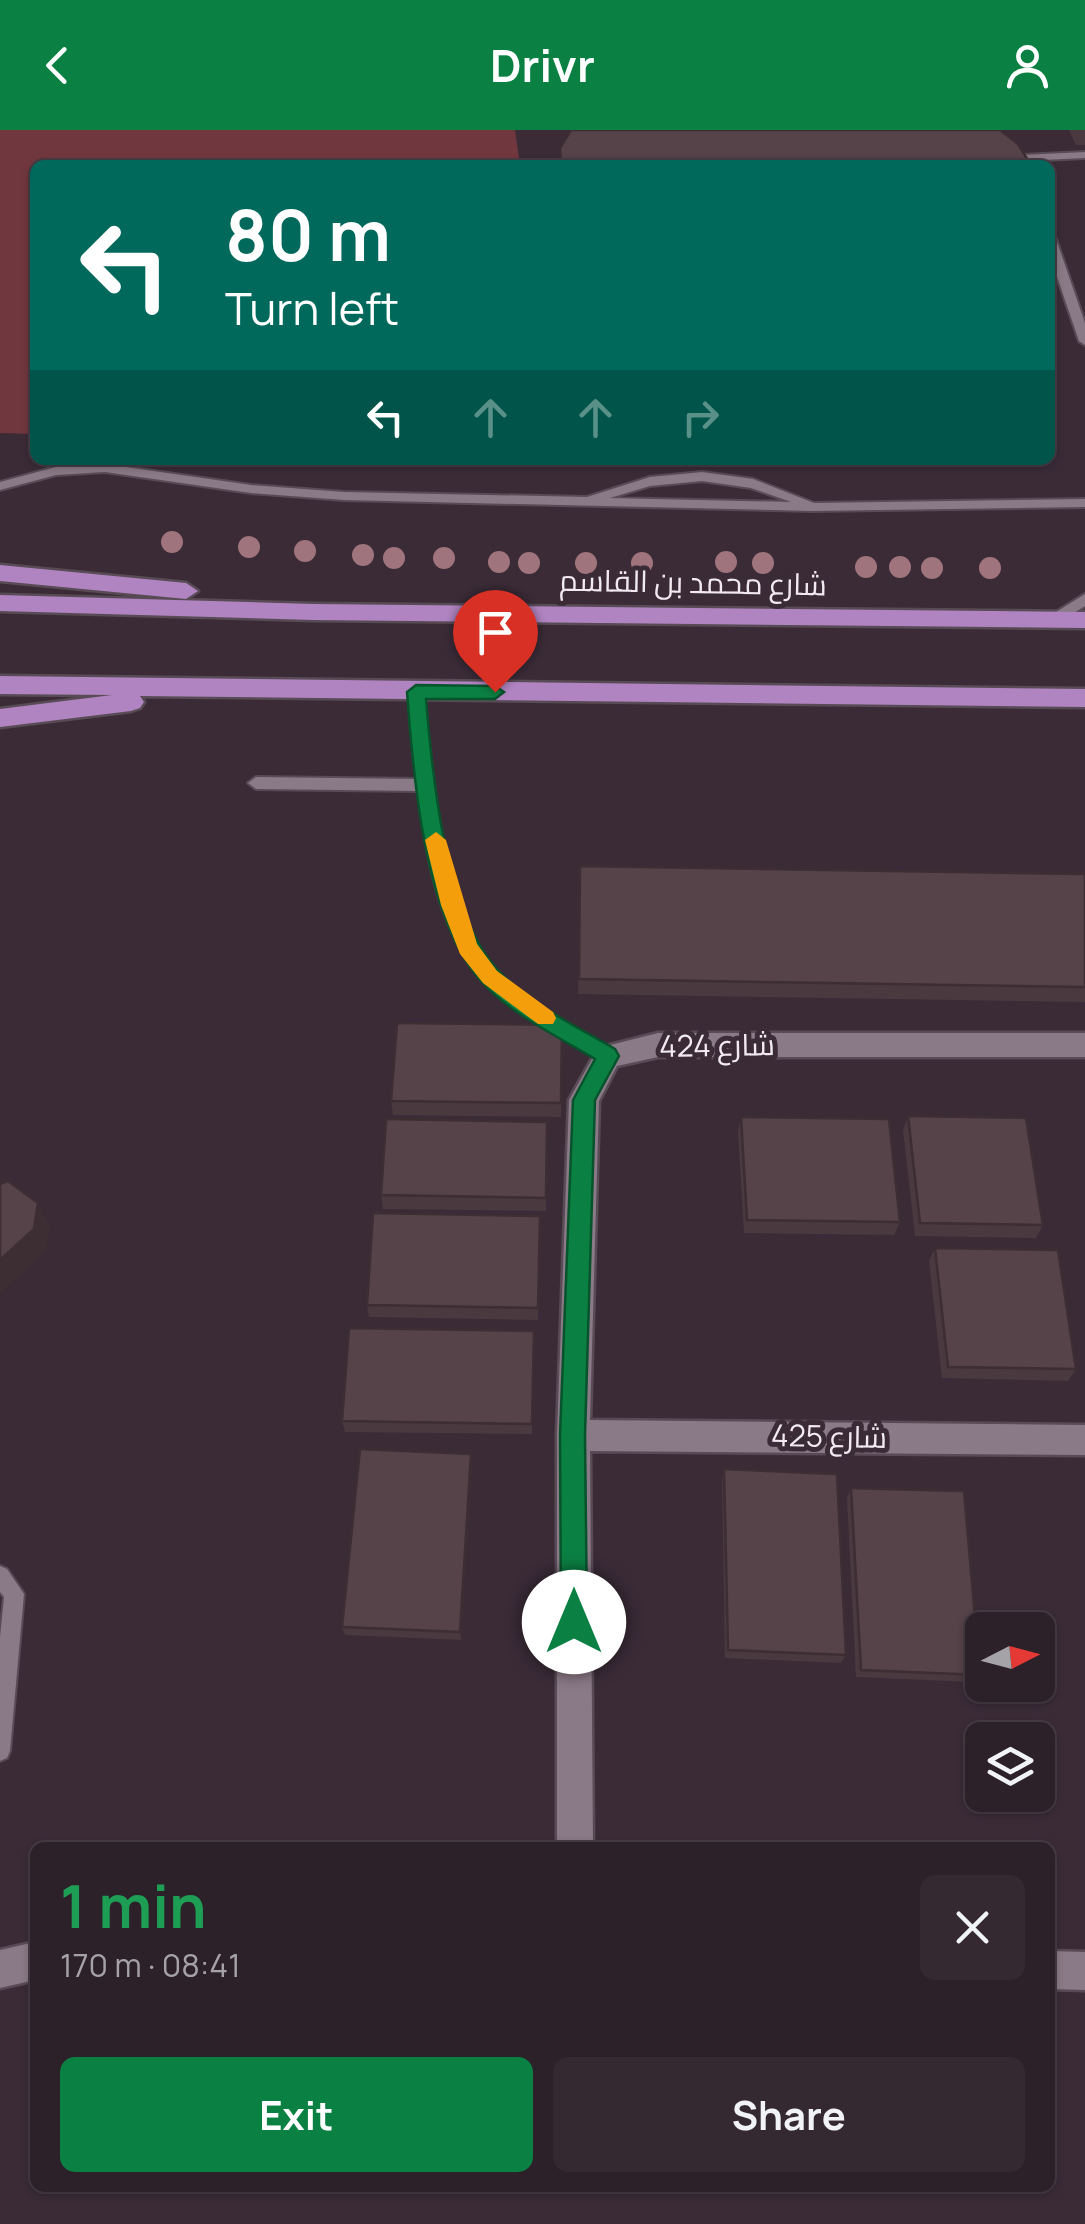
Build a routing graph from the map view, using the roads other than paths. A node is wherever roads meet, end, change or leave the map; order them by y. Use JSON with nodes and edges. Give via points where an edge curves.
{"nodes":[{"id":1,"x":1085,"y":154,"type":"edge"},
{"id":2,"x":1022,"y":157,"type":"edge"},
{"id":3,"x":1055,"y":254,"type":"edge"},
{"id":4,"x":1085,"y":341,"type":"edge"},
{"id":5,"x":0,"y":486,"type":"edge"},
{"id":6,"x":584,"y":503,"type":"junction"},
{"id":7,"x":1085,"y":503,"type":"edge"},
{"id":8,"x":813,"y":507,"type":"junction"},
{"id":9,"x":0,"y":574,"type":"edge"},
{"id":10,"x":1085,"y":598,"type":"edge"},
{"id":11,"x":0,"y":603,"type":"edge"},
{"id":12,"x":313,"y":612,"type":"junction"},
{"id":13,"x":1053,"y":620,"type":"junction"},
{"id":14,"x":1085,"y":620,"type":"edge"},
{"id":15,"x":0,"y":685,"type":"edge"},
{"id":16,"x":198,"y":688,"type":"junction"},
{"id":17,"x":416,"y":692,"type":"junction"},
{"id":18,"x":1085,"y":698,"type":"edge"},
{"id":19,"x":0,"y":718,"type":"edge"},
{"id":20,"x":256,"y":783,"type":"dead end"},
{"id":21,"x":424,"y":786,"type":"junction"},
{"id":22,"x":1085,"y":1045,"type":"edge"},
{"id":23,"x":608,"y":1056,"type":"junction"},
{"id":24,"x":573,"y":1435,"type":"junction"},
{"id":25,"x":1085,"y":1440,"type":"edge"},
{"id":26,"x":0,"y":1576,"type":"edge"},
{"id":27,"x":0,"y":1751,"type":"edge"},
{"id":28,"x":574,"y":1842,"type":"edge"},
{"id":29,"x":30,"y":1962,"type":"edge"},
{"id":30,"x":0,"y":1969,"type":"edge"},
{"id":31,"x":1055,"y":1970,"type":"edge"},
{"id":32,"x":1085,"y":1971,"type":"edge"}],
"edges":[{"from":1,"to":2,"type":"lane"},
{"from":3,"to":4,"type":"lane"},
{"from":5,"to":6,"type":"lane","via":[[56,471],[104,468],[298,493]]},
{"from":6,"to":8,"type":"lane"},
{"from":6,"to":8,"type":"lane","via":[[642,484],[706,474],[750,480]]},
{"from":7,"to":8,"type":"lane"},
{"from":9,"to":12,"type":"main road","via":[[158,587]]},
{"from":10,"to":13,"type":"lane"},
{"from":11,"to":12,"type":"main road","name":"شارع محمد بن القاسم"},
{"from":12,"to":13,"type":"main road","name":"شارع محمد بن القاسم"},
{"from":13,"to":14,"type":"main road","name":"شارع محمد بن القاسم"},
{"from":15,"to":16,"type":"main road"},
{"from":16,"to":17,"type":"main road"},
{"from":16,"to":19,"type":"main road"},
{"from":17,"to":18,"type":"main road"},
{"from":17,"to":21,"type":"lane"},
{"from":20,"to":21,"type":"lane"},
{"from":21,"to":23,"type":"lane","via":[[468,948],[490,977],[526,1005]]},
{"from":22,"to":23,"type":"street","name":"شارع 424","via":[[658,1045]]},
{"from":23,"to":24,"type":"street","via":[[584,1100]]},
{"from":24,"to":25,"type":"street","name":"شارع 425"},
{"from":24,"to":28,"type":"street"},
{"from":26,"to":27,"type":"lane","via":[[14,1594]]},
{"from":29,"to":30,"type":"street"},
{"from":31,"to":32,"type":"street"}]}
